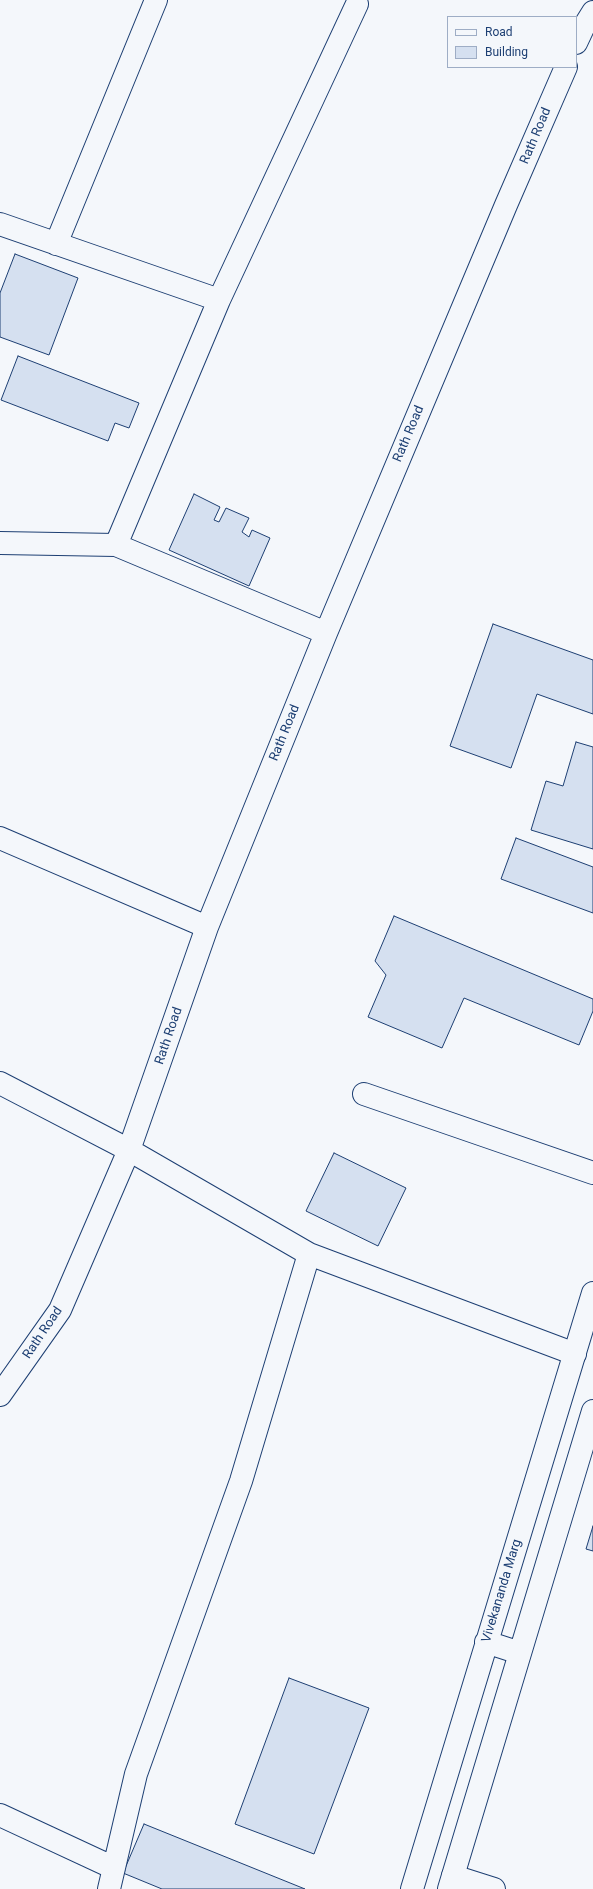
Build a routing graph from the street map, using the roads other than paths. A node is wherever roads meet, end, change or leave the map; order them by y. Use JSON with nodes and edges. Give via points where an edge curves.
{"nodes":[{"id":1,"x":156,"y":0,"type":"edge"},
{"id":2,"x":357,"y":4,"type":"dead end"},
{"id":3,"x":593,"y":12,"type":"edge"},
{"id":4,"x":577,"y":41,"type":"edge"},
{"id":5,"x":566,"y":68,"type":"edge"},
{"id":6,"x":0,"y":224,"type":"edge"},
{"id":7,"x":56,"y":244,"type":"junction"},
{"id":8,"x":219,"y":300,"type":"junction"},
{"id":9,"x":0,"y":543,"type":"edge"},
{"id":10,"x":116,"y":545,"type":"junction"},
{"id":11,"x":326,"y":633,"type":"junction"},
{"id":12,"x":0,"y":838,"type":"edge"},
{"id":13,"x":207,"y":926,"type":"junction"},
{"id":14,"x":0,"y":1083,"type":"edge"},
{"id":15,"x":364,"y":1094,"type":"dead end"},
{"id":16,"x":129,"y":1150,"type":"junction"},
{"id":17,"x":593,"y":1173,"type":"edge"},
{"id":18,"x":309,"y":1254,"type":"junction"},
{"id":19,"x":593,"y":1293,"type":"edge"},
{"id":20,"x":575,"y":1354,"type":"junction"},
{"id":21,"x":0,"y":1395,"type":"edge"},
{"id":22,"x":593,"y":1411,"type":"edge"},
{"id":23,"x":486,"y":1642,"type":"junction"},
{"id":24,"x":520,"y":1653,"type":"junction"},
{"id":25,"x":0,"y":1816,"type":"edge"},
{"id":26,"x":114,"y":1868,"type":"junction"},
{"id":27,"x":451,"y":1882,"type":"edge"},
{"id":28,"x":109,"y":1889,"type":"edge"},
{"id":29,"x":412,"y":1889,"type":"edge"},
{"id":30,"x":494,"y":1889,"type":"edge"}],
"edges":[{"from":1,"to":7,"type":"street"},
{"from":2,"to":8,"type":"street"},
{"from":3,"to":4,"type":"street"},
{"from":5,"to":11,"type":"street","name":"Rath Road"},
{"from":6,"to":7,"type":"street"},
{"from":7,"to":8,"type":"street"},
{"from":8,"to":10,"type":"street"},
{"from":9,"to":10,"type":"street"},
{"from":10,"to":11,"type":"street"},
{"from":11,"to":13,"type":"street","name":"Rath Road"},
{"from":12,"to":13,"type":"street"},
{"from":13,"to":16,"type":"street","name":"Rath Road"},
{"from":14,"to":16,"type":"street"},
{"from":15,"to":17,"type":"street"},
{"from":16,"to":18,"type":"street"},
{"from":16,"to":21,"type":"street","name":"Rath Road","via":[[60,1310]]},
{"from":18,"to":20,"type":"street"},
{"from":18,"to":26,"type":"street","via":[[241,1481],[136,1774]]},
{"from":19,"to":20,"type":"street","name":"Vivekananda Marg"},
{"from":20,"to":23,"type":"street","name":"Vivekananda Marg"},
{"from":22,"to":24,"type":"street"},
{"from":23,"to":24,"type":"street"},
{"from":23,"to":29,"type":"street","name":"Vivekananda Marg"},
{"from":24,"to":27,"type":"street"},
{"from":25,"to":26,"type":"street"},
{"from":26,"to":28,"type":"street"},
{"from":27,"to":30,"type":"street"}]}
